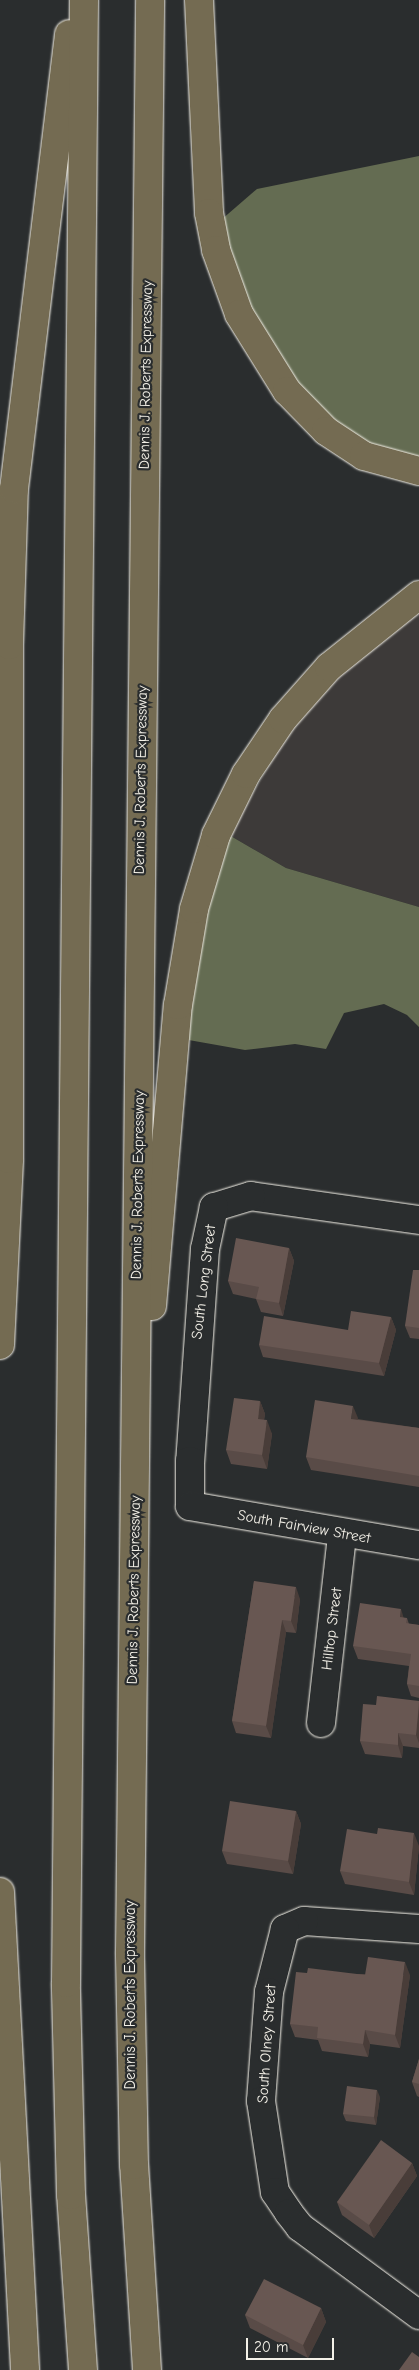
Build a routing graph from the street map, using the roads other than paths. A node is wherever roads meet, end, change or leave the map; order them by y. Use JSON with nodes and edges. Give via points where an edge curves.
{"nodes":[{"id":1,"x":73,"y":0,"type":"edge"},
{"id":2,"x":84,"y":0,"type":"edge"},
{"id":3,"x":150,"y":0,"type":"edge"},
{"id":4,"x":199,"y":0,"type":"edge"},
{"id":5,"x":419,"y":471,"type":"edge"},
{"id":6,"x":419,"y":596,"type":"edge"},
{"id":7,"x":419,"y":1220,"type":"edge"},
{"id":8,"x":0,"y":1344,"type":"edge"},
{"id":9,"x":135,"y":1472,"type":"junction"},
{"id":10,"x":190,"y":1506,"type":"joint"},
{"id":11,"x":342,"y":1535,"type":"junction"},
{"id":12,"x":419,"y":1545,"type":"edge"},
{"id":13,"x":321,"y":1723,"type":"dead end"},
{"id":14,"x":0,"y":1892,"type":"edge"},
{"id":15,"x":419,"y":1929,"type":"edge"},
{"id":16,"x":419,"y":2315,"type":"edge"},
{"id":17,"x":25,"y":2370,"type":"edge"},
{"id":18,"x":83,"y":2370,"type":"edge"},
{"id":19,"x":147,"y":2370,"type":"edge"}],
"edges":[{"from":1,"to":8,"type":"highway","via":[[31,321],[14,489],[9,645],[8,1226]]},
{"from":2,"to":18,"type":"highway","via":[[66,1973],[71,2196]]},
{"from":3,"to":9,"type":"highway","name":"Dennis J. Roberts Expressway"},
{"from":4,"to":5,"type":"highway","via":[[208,213],[216,250],[239,314],[287,391],[326,431],[364,456]]},
{"from":6,"to":9,"type":"highway","via":[[329,667],[283,719],[229,804],[204,871],[178,1004]]},
{"from":7,"to":10,"type":"street","name":"South Long Street","via":[[251,1196],[214,1207],[197,1339]]},
{"from":9,"to":19,"type":"highway","name":"Dennis J. Roberts Expressway","via":[[130,2057]]},
{"from":10,"to":11,"type":"street","name":"South Fairview Street"},
{"from":11,"to":12,"type":"street","name":"South Fairview Street"},
{"from":11,"to":13,"type":"street","name":"Hilltop Street"},
{"from":14,"to":17,"type":"highway"},
{"from":15,"to":16,"type":"street","name":"South Olney Street","via":[[357,1923],[292,1924],[280,1943],[269,1992],[261,2101],[275,2192],[300,2227]]}]}
